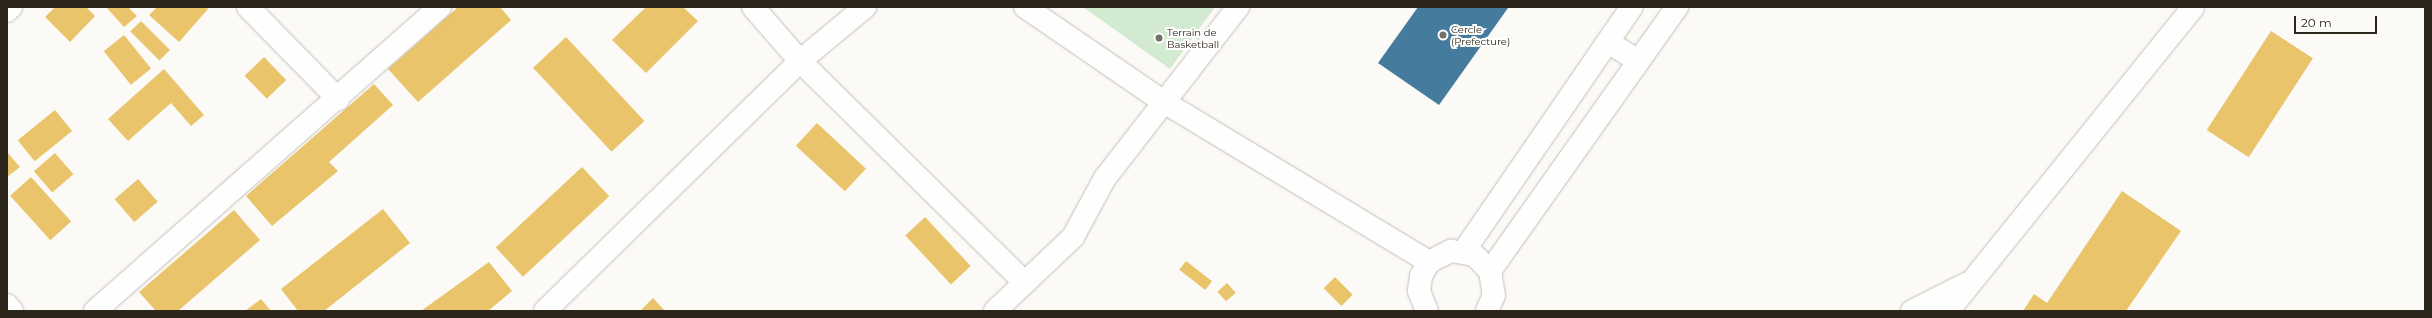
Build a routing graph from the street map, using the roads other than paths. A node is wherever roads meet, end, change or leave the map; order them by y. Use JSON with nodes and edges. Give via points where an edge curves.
{"nodes":[{"id":1,"x":11,"y":7,"type":"edge"},
{"id":2,"x":248,"y":7,"type":"edge"},
{"id":3,"x":440,"y":7,"type":"edge"},
{"id":4,"x":753,"y":7,"type":"edge"},
{"id":5,"x":865,"y":7,"type":"edge"},
{"id":6,"x":1025,"y":7,"type":"edge"},
{"id":7,"x":1238,"y":7,"type":"edge"},
{"id":8,"x":1632,"y":7,"type":"edge"},
{"id":9,"x":1677,"y":7,"type":"edge"},
{"id":10,"x":2193,"y":7,"type":"edge"},
{"id":11,"x":7,"y":11,"type":"edge"},
{"id":12,"x":1608,"y":42,"type":"junction"},
{"id":13,"x":800,"y":61,"type":"junction"},
{"id":14,"x":1639,"y":61,"type":"junction"},
{"id":15,"x":338,"y":98,"type":"junction"},
{"id":16,"x":1164,"y":102,"type":"junction"},
{"id":17,"x":1464,"y":251,"type":"junction"},
{"id":18,"x":1429,"y":262,"type":"junction"},
{"id":19,"x":1490,"y":271,"type":"junction"},
{"id":20,"x":1970,"y":282,"type":"junction"},
{"id":21,"x":1025,"y":283,"type":"junction"},
{"id":22,"x":7,"y":305,"type":"edge"},
{"id":23,"x":1423,"y":309,"type":"edge"},
{"id":24,"x":1490,"y":310,"type":"edge"},
{"id":25,"x":12,"y":311,"type":"edge"},
{"id":26,"x":95,"y":311,"type":"edge"},
{"id":27,"x":545,"y":311,"type":"edge"},
{"id":28,"x":995,"y":311,"type":"edge"},
{"id":29,"x":1912,"y":311,"type":"edge"},
{"id":30,"x":1948,"y":311,"type":"edge"}],
"edges":[{"from":1,"to":11,"type":"street"},
{"from":2,"to":15,"type":"street"},
{"from":3,"to":15,"type":"street"},
{"from":4,"to":13,"type":"street"},
{"from":5,"to":13,"type":"street"},
{"from":6,"to":16,"type":"street"},
{"from":7,"to":16,"type":"street"},
{"from":8,"to":12,"type":"street"},
{"from":9,"to":14,"type":"street"},
{"from":10,"to":20,"type":"street"},
{"from":12,"to":14,"type":"street"},
{"from":12,"to":17,"type":"street"},
{"from":13,"to":21,"type":"street"},
{"from":13,"to":27,"type":"street"},
{"from":14,"to":19,"type":"street"},
{"from":15,"to":26,"type":"street"},
{"from":16,"to":18,"type":"street"},
{"from":16,"to":21,"type":"street","via":[[1105,178],[1073,237]]},
{"from":17,"to":18,"type":"street","via":[[1439,255]]},
{"from":17,"to":19,"type":"street","via":[[1474,255]]},
{"from":18,"to":23,"type":"street","via":[[1421,276],[1419,291]]},
{"from":19,"to":24,"type":"street","via":[[1494,283]]},
{"from":20,"to":29,"type":"street"},
{"from":20,"to":30,"type":"street"},
{"from":21,"to":28,"type":"street"},
{"from":22,"to":25,"type":"street"}]}
